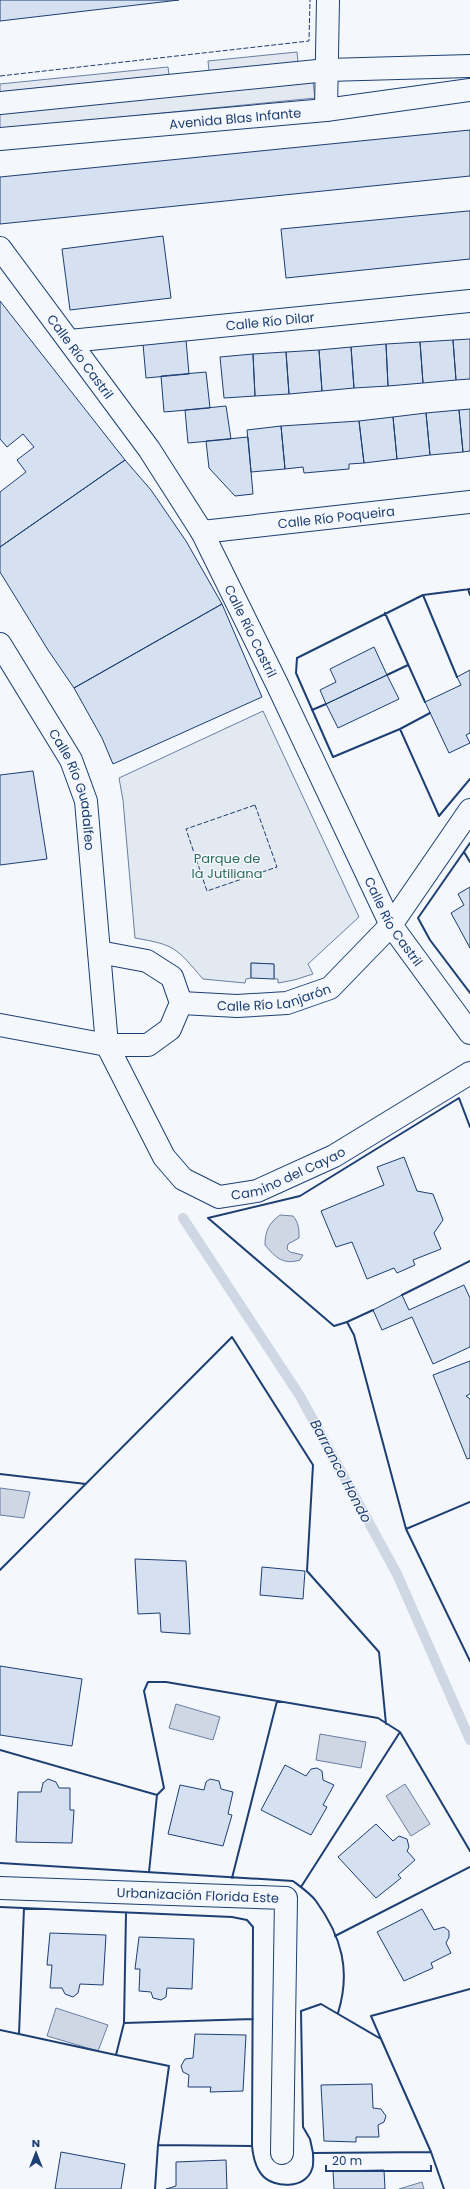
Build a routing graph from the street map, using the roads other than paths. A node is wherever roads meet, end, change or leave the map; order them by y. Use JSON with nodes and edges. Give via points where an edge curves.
{"nodes":[{"id":1,"x":328,"y":0,"type":"edge"},
{"id":2,"x":470,"y":66,"type":"edge"},
{"id":3,"x":327,"y":70,"type":"junction"},
{"id":4,"x":470,"y":90,"type":"edge"},
{"id":5,"x":0,"y":103,"type":"edge"},
{"id":6,"x":326,"y":110,"type":"junction"},
{"id":7,"x":0,"y":139,"type":"edge"},
{"id":8,"x":0,"y":248,"type":"edge"},
{"id":9,"x":470,"y":301,"type":"edge"},
{"id":10,"x":70,"y":341,"type":"junction"},
{"id":11,"x":470,"y":502,"type":"edge"},
{"id":12,"x":202,"y":532,"type":"junction"},
{"id":13,"x":0,"y":644,"type":"edge"},
{"id":14,"x":470,"y":810,"type":"edge"},
{"id":15,"x":391,"y":925,"type":"junction"},
{"id":16,"x":99,"y":952,"type":"junction"},
{"id":17,"x":181,"y":1004,"type":"junction"},
{"id":18,"x":0,"y":1025,"type":"edge"},
{"id":19,"x":470,"y":1033,"type":"edge"},
{"id":20,"x":106,"y":1045,"type":"junction"},
{"id":21,"x":470,"y":1073,"type":"edge"},
{"id":22,"x":0,"y":1888,"type":"edge"},
{"id":23,"x":282,"y":2153,"type":"dead end"}],
"edges":[{"from":1,"to":3,"type":"street"},
{"from":2,"to":3,"type":"street"},
{"from":3,"to":5,"type":"street"},
{"from":3,"to":6,"type":"street"},
{"from":4,"to":6,"type":"street","name":"Avenida Blas Infante"},
{"from":6,"to":7,"type":"street","name":"Avenida Blas Infante"},
{"from":8,"to":10,"type":"street","name":"Calle Río Castril"},
{"from":9,"to":10,"type":"street","name":"Calle Río Dilar"},
{"from":10,"to":12,"type":"street","name":"Calle Río Castril","via":[[149,449]]},
{"from":11,"to":12,"type":"street","name":"Calle Río Poqueira"},
{"from":12,"to":15,"type":"street","name":"Calle Río Castril"},
{"from":13,"to":16,"type":"street","name":"Calle Río Guadalfeo","via":[[71,760],[86,801]]},
{"from":14,"to":15,"type":"street","name":"Calle Río Lanjarón"},
{"from":15,"to":17,"type":"street","name":"Calle Río Lanjarón","via":[[330,988],[287,1003],[237,1006]]},
{"from":15,"to":19,"type":"street","name":"Calle Río Castril"},
{"from":16,"to":17,"type":"street","via":[[147,960],[172,977]]},
{"from":16,"to":20,"type":"street","name":"Calle Río Guadalfeo"},
{"from":17,"to":20,"type":"street","via":[[170,1029],[148,1045]]},
{"from":18,"to":20,"type":"street"},
{"from":20,"to":21,"type":"street","name":"Camino del Cayao","via":[[164,1157],[183,1180],[219,1198],[257,1191],[334,1156]]},
{"from":22,"to":23,"type":"street","name":"Urbanización Florida Este","via":[[286,1898]]}]}
